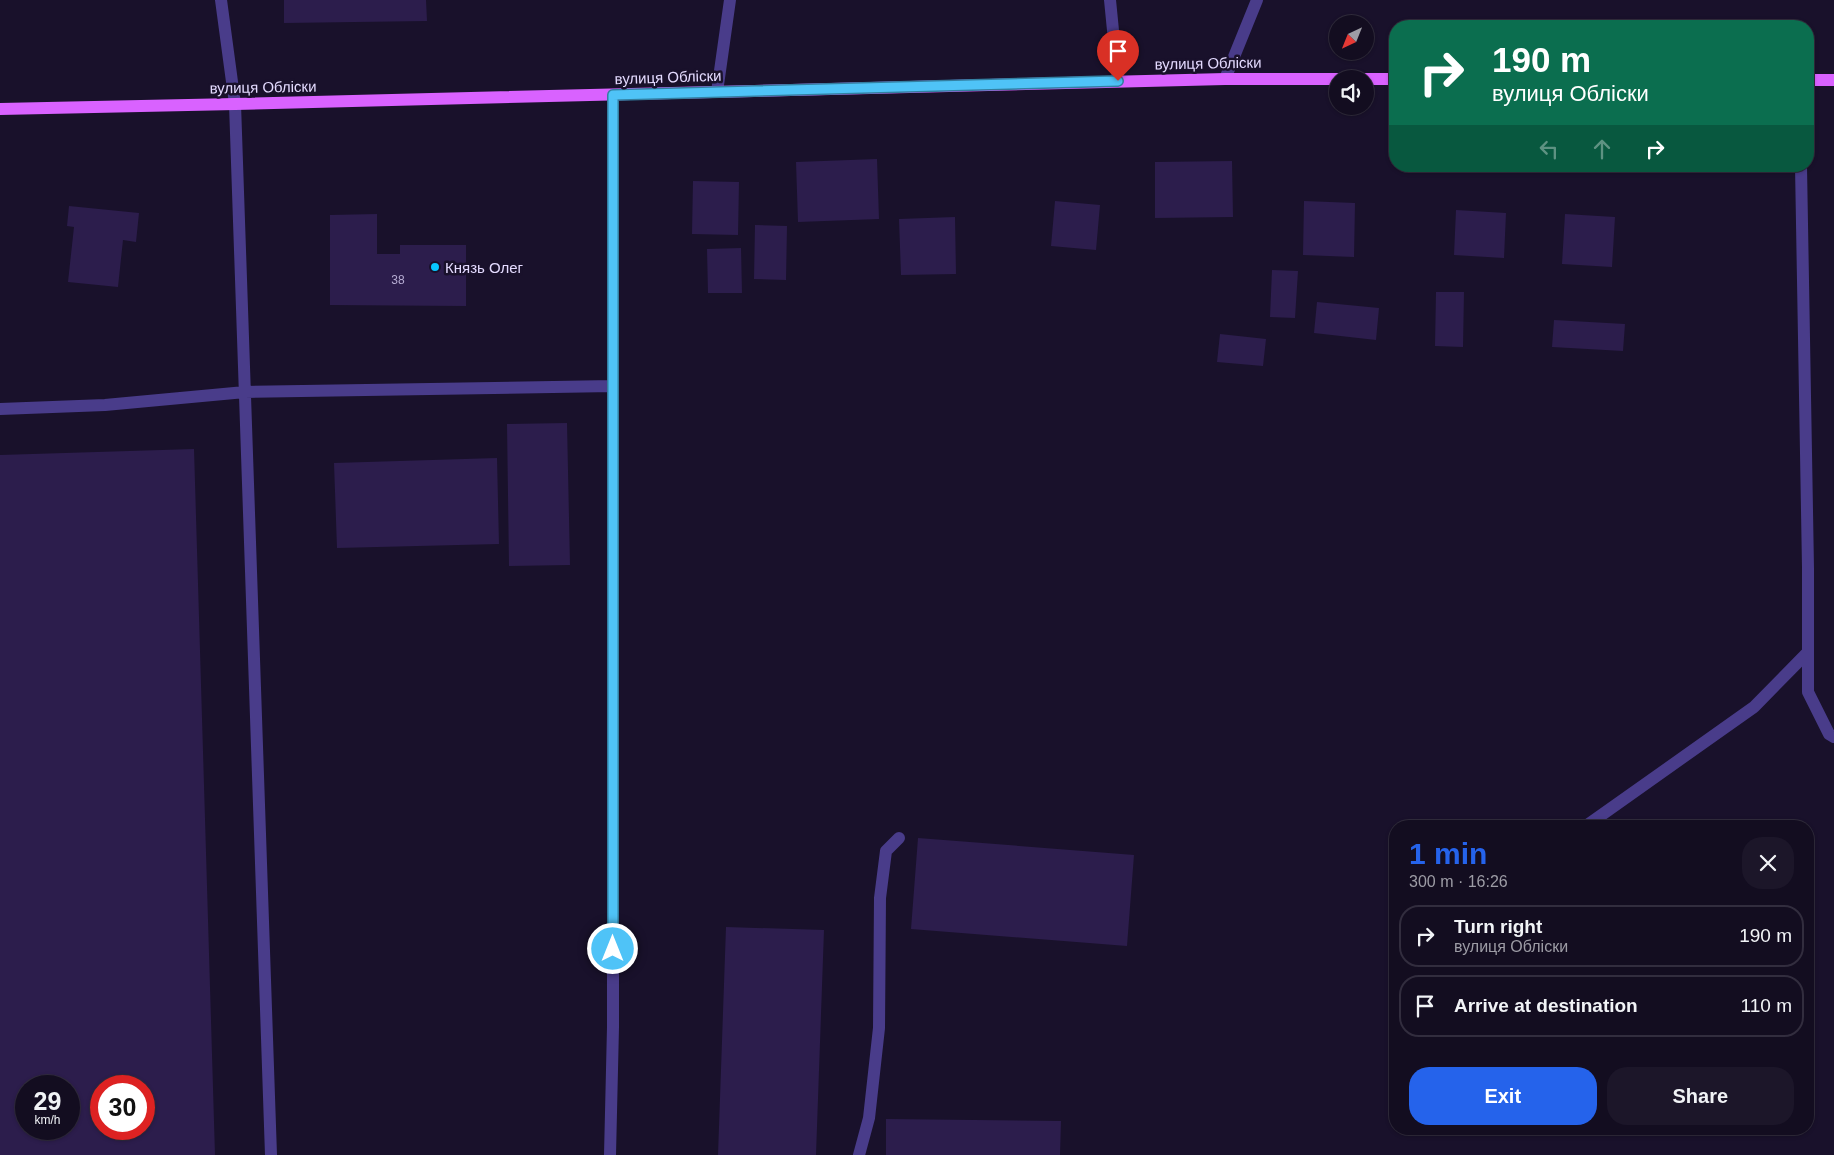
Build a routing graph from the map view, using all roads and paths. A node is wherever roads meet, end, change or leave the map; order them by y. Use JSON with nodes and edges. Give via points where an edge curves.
{"nodes":[{"id":1,"x":221,"y":0,"type":"edge"},
{"id":2,"x":730,"y":0,"type":"edge"},
{"id":3,"x":1257,"y":0,"type":"edge"},
{"id":4,"x":1109,"y":2,"type":"edge"},
{"id":5,"x":1225,"y":79,"type":"junction"},
{"id":6,"x":1329,"y":79,"type":"edge"},
{"id":7,"x":1374,"y":79,"type":"edge"},
{"id":8,"x":1389,"y":79,"type":"edge"},
{"id":9,"x":1814,"y":80,"type":"edge"},
{"id":10,"x":1834,"y":80,"type":"edge"},
{"id":11,"x":1118,"y":81,"type":"junction"},
{"id":12,"x":716,"y":92,"type":"junction"},
{"id":13,"x":613,"y":95,"type":"junction"},
{"id":14,"x":235,"y":104,"type":"junction"},
{"id":15,"x":0,"y":109,"type":"edge"},
{"id":16,"x":1800,"y":172,"type":"edge"},
{"id":17,"x":613,"y":386,"type":"junction"},
{"id":18,"x":245,"y":392,"type":"junction"},
{"id":19,"x":0,"y":409,"type":"edge"},
{"id":20,"x":1808,"y":652,"type":"junction"},
{"id":21,"x":1834,"y":737,"type":"edge"},
{"id":22,"x":1594,"y":820,"type":"edge"},
{"id":23,"x":899,"y":838,"type":"dead end"},
{"id":24,"x":271,"y":1155,"type":"edge"},
{"id":25,"x":610,"y":1155,"type":"edge"},
{"id":26,"x":859,"y":1155,"type":"edge"}],
"edges":[{"from":1,"to":14,"type":"street"},
{"from":2,"to":12,"type":"street"},
{"from":3,"to":5,"type":"street"},
{"from":4,"to":11,"type":"street"},
{"from":5,"to":6,"type":"main road","name":"вулиця Обліски"},
{"from":5,"to":11,"type":"main road","name":"вулиця Обліски"},
{"from":7,"to":8,"type":"main road"},
{"from":9,"to":10,"type":"main road"},
{"from":11,"to":12,"type":"main road","name":"вулиця Обліски"},
{"from":12,"to":13,"type":"main road","name":"вулиця Обліски"},
{"from":13,"to":14,"type":"main road","name":"вулиця Обліски"},
{"from":13,"to":17,"type":"street"},
{"from":14,"to":15,"type":"main road","name":"вулиця Обліски"},
{"from":14,"to":18,"type":"street"},
{"from":16,"to":20,"type":"street"},
{"from":17,"to":18,"type":"street"},
{"from":17,"to":25,"type":"street","via":[[613,1027]]},
{"from":18,"to":19,"type":"street","via":[[105,405]]},
{"from":18,"to":24,"type":"street"},
{"from":20,"to":21,"type":"street","via":[[1808,692],[1829,734]]},
{"from":20,"to":22,"type":"street","via":[[1754,707]]},
{"from":23,"to":26,"type":"street","via":[[886,851],[882,879],[879,1028],[869,1118]]}]}
